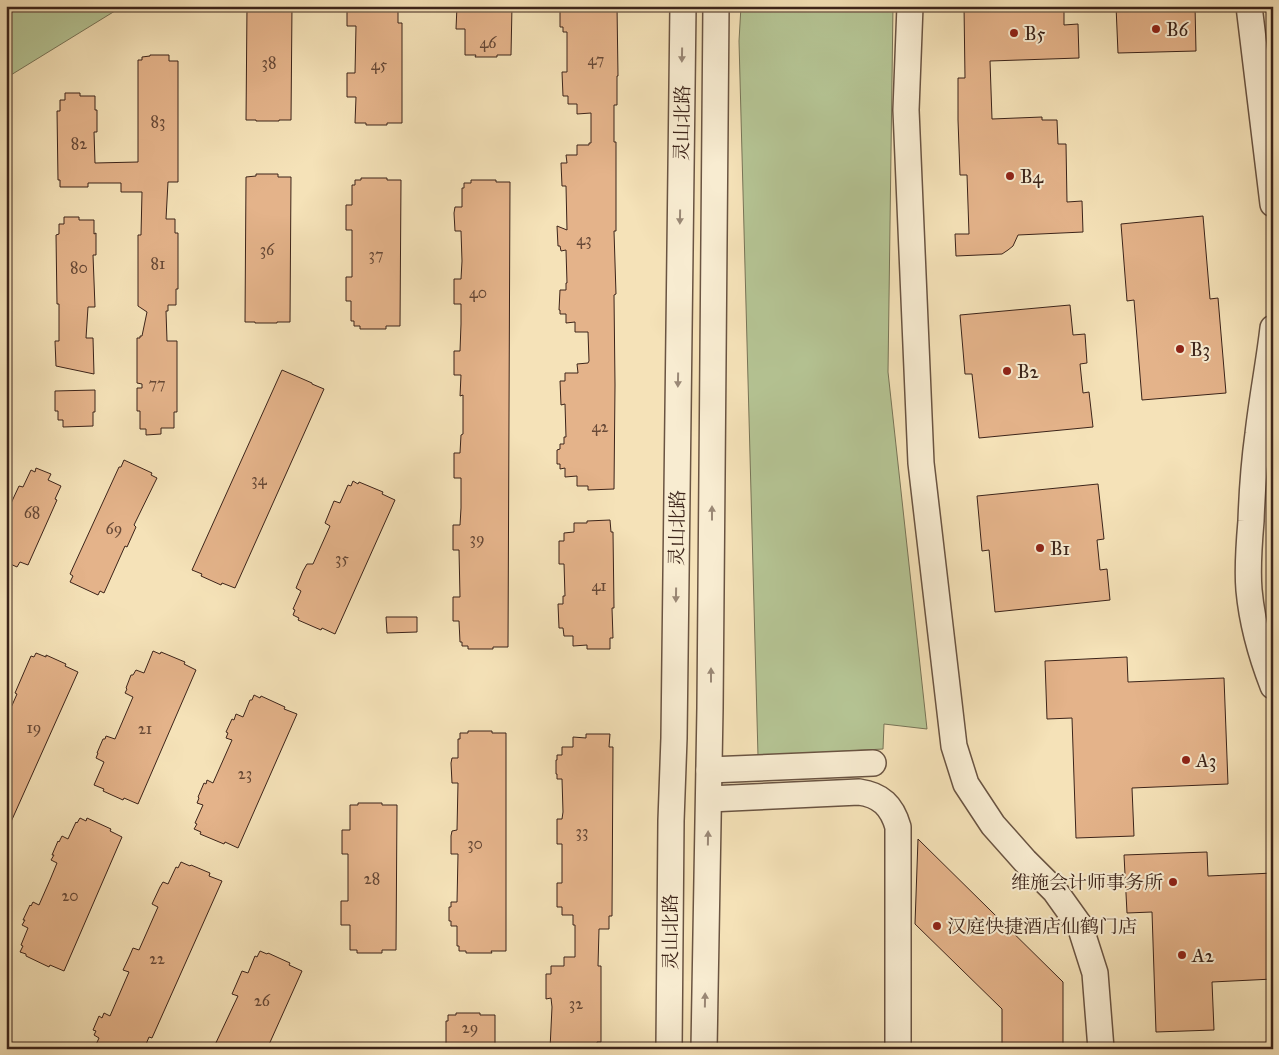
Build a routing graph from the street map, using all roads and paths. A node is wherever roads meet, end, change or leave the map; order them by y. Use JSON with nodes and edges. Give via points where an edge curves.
{"nodes":[{"id":1,"x":683,"y":6,"type":"edge"},
{"id":2,"x":716,"y":6,"type":"edge"},
{"id":3,"x":910,"y":6,"type":"edge"},
{"id":4,"x":1249,"y":6,"type":"edge"},
{"id":5,"x":1273,"y":204,"type":"edge"},
{"id":6,"x":1273,"y":328,"type":"edge"},
{"id":7,"x":1273,"y":686,"type":"edge"},
{"id":8,"x":873,"y":763,"type":"dead end"},
{"id":9,"x":709,"y":770,"type":"junction"},
{"id":10,"x":709,"y":799,"type":"junction"},
{"id":11,"x":669,"y":1049,"type":"edge"},
{"id":12,"x":704,"y":1049,"type":"edge"},
{"id":13,"x":898,"y":1049,"type":"edge"},
{"id":14,"x":1101,"y":1049,"type":"edge"}],
"edges":[{"from":1,"to":11,"type":"street","name":"灵山北路","one_way":true},
{"from":9,"to":2,"type":"street","name":"灵山北路","one_way":true},
{"from":3,"to":14,"type":"street","via":[[906,110],[921,463],[954,746],[966,784],[993,826],[1056,891],[1080,926],[1095,974]]},
{"from":4,"to":5,"type":"street"},
{"from":6,"to":7,"type":"street","via":[[1258,435],[1248,566],[1252,615]]},
{"from":8,"to":9,"type":"street"},
{"from":9,"to":10,"type":"street","name":"灵山北路"},
{"from":12,"to":10,"type":"street","name":"灵山北路","one_way":true},
{"from":10,"to":13,"type":"street","via":[[859,792],[877,797],[891,810],[898,827]]}]}
